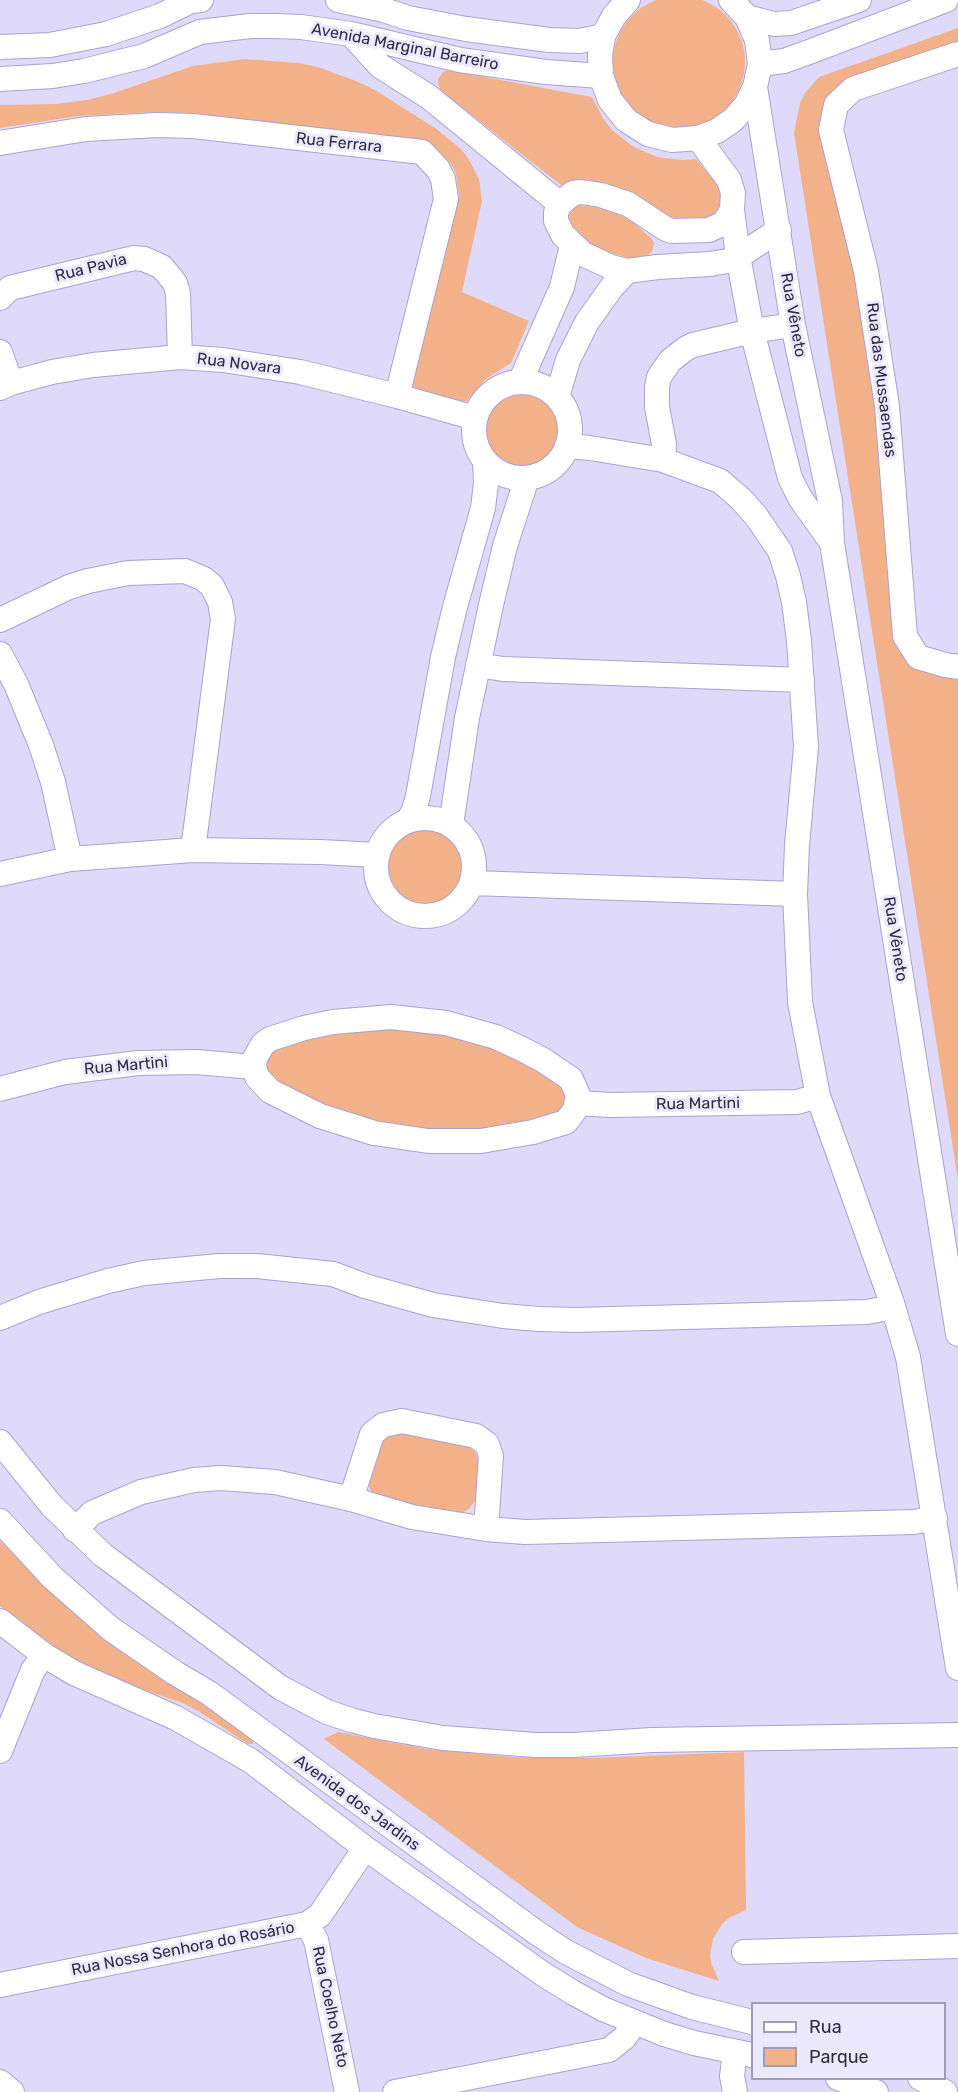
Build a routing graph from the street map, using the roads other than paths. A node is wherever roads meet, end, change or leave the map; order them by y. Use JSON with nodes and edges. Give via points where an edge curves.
{"nodes":[{"id":1,"x":201,"y":0,"type":"edge"},
{"id":2,"x":338,"y":0,"type":"edge"},
{"id":3,"x":628,"y":0,"type":"edge"},
{"id":4,"x":859,"y":0,"type":"edge"},
{"id":5,"x":946,"y":0,"type":"edge"},
{"id":6,"x":739,"y":9,"type":"edge"},
{"id":7,"x":351,"y":34,"type":"junction"},
{"id":8,"x":603,"y":36,"type":"junction"},
{"id":9,"x":0,"y":47,"type":"edge"},
{"id":10,"x":958,"y":54,"type":"edge"},
{"id":11,"x":601,"y":76,"type":"junction"},
{"id":12,"x":757,"y":76,"type":"junction"},
{"id":13,"x":0,"y":79,"type":"edge"},
{"id":14,"x":698,"y":138,"type":"junction"},
{"id":15,"x":0,"y":142,"type":"edge"},
{"id":16,"x":560,"y":204,"type":"junction"},
{"id":17,"x":732,"y":210,"type":"junction"},
{"id":18,"x":779,"y":230,"type":"junction"},
{"id":19,"x":572,"y":245,"type":"junction"},
{"id":20,"x":738,"y":256,"type":"junction"},
{"id":21,"x":627,"y":271,"type":"junction"},
{"id":22,"x":0,"y":298,"type":"edge"},
{"id":23,"x":793,"y":325,"type":"junction"},
{"id":24,"x":752,"y":331,"type":"junction"},
{"id":25,"x":0,"y":352,"type":"edge"},
{"id":26,"x":180,"y":357,"type":"junction"},
{"id":27,"x":520,"y":382,"type":"junction"},
{"id":28,"x":5,"y":385,"type":"edge"},
{"id":29,"x":397,"y":396,"type":"junction"},
{"id":30,"x":557,"y":397,"type":"junction"},
{"id":31,"x":475,"y":418,"type":"junction"},
{"id":32,"x":567,"y":446,"type":"junction"},
{"id":33,"x":663,"y":460,"type":"junction"},
{"id":34,"x":485,"y":462,"type":"junction"},
{"id":35,"x":823,"y":466,"type":"junction"},
{"id":36,"x":527,"y":478,"type":"junction"},
{"id":37,"x":790,"y":478,"type":"junction"},
{"id":38,"x":832,"y":543,"type":"junction"},
{"id":39,"x":0,"y":620,"type":"edge"},
{"id":40,"x":0,"y":654,"type":"edge"},
{"id":41,"x":478,"y":665,"type":"junction"},
{"id":42,"x":958,"y":667,"type":"edge"},
{"id":43,"x":802,"y":680,"type":"junction"},
{"id":44,"x":408,"y":821,"type":"junction"},
{"id":45,"x":451,"y":825,"type":"junction"},
{"id":46,"x":193,"y":850,"type":"junction"},
{"id":47,"x":377,"y":855,"type":"junction"},
{"id":48,"x":70,"y":859,"type":"junction"},
{"id":49,"x":0,"y":874,"type":"edge"},
{"id":50,"x":472,"y":883,"type":"junction"},
{"id":51,"x":795,"y":894,"type":"junction"},
{"id":52,"x":254,"y":1067,"type":"junction"},
{"id":53,"x":0,"y":1089,"type":"edge"},
{"id":54,"x":818,"y":1096,"type":"junction"},
{"id":55,"x":578,"y":1103,"type":"junction"},
{"id":56,"x":892,"y":1303,"type":"junction"},
{"id":57,"x":0,"y":1318,"type":"edge"},
{"id":58,"x":958,"y":1334,"type":"edge"},
{"id":59,"x":0,"y":1442,"type":"edge"},
{"id":60,"x":351,"y":1499,"type":"junction"},
{"id":61,"x":935,"y":1518,"type":"junction"},
{"id":62,"x":0,"y":1521,"type":"edge"},
{"id":63,"x":486,"y":1529,"type":"junction"},
{"id":64,"x":75,"y":1530,"type":"junction"},
{"id":65,"x":0,"y":1621,"type":"edge"},
{"id":66,"x":44,"y":1655,"type":"junction"},
{"id":67,"x":958,"y":1668,"type":"edge"},
{"id":68,"x":958,"y":1735,"type":"edge"},
{"id":69,"x":271,"y":1740,"type":"junction"},
{"id":70,"x":0,"y":1751,"type":"edge"},
{"id":71,"x":251,"y":1761,"type":"junction"},
{"id":72,"x":365,"y":1848,"type":"junction"},
{"id":73,"x":307,"y":1924,"type":"junction"},
{"id":74,"x":958,"y":1946,"type":"edge"},
{"id":75,"x":744,"y":1952,"type":"dead end"},
{"id":76,"x":0,"y":1985,"type":"edge"},
{"id":77,"x":751,"y":2022,"type":"edge"},
{"id":78,"x":635,"y":2023,"type":"junction"},
{"id":79,"x":744,"y":2054,"type":"edge"},
{"id":80,"x":922,"y":2080,"type":"edge"},
{"id":81,"x":0,"y":2082,"type":"edge"},
{"id":82,"x":12,"y":2092,"type":"edge"},
{"id":83,"x":347,"y":2092,"type":"edge"},
{"id":84,"x":395,"y":2092,"type":"edge"},
{"id":85,"x":735,"y":2092,"type":"edge"},
{"id":86,"x":945,"y":2092,"type":"edge"}],
"edges":[{"from":1,"to":9,"type":"street","via":[[106,34],[50,45]]},
{"from":2,"to":8,"type":"street","name":"Avenida Marginal Barreiro","via":[[466,29],[549,40],[580,41]]},
{"from":3,"to":8,"type":"street"},
{"from":4,"to":6,"type":"street","via":[[791,23],[774,24]]},
{"from":5,"to":12,"type":"street","via":[[784,61]]},
{"from":6,"to":12,"type":"street","name":"Rua Vêneto","via":[[757,40]]},
{"from":7,"to":11,"type":"street","name":"Avenida Marginal Barreiro","via":[[460,60]]},
{"from":7,"to":13,"type":"street","name":"Avenida Marginal Barreiro","via":[[301,27],[225,28],[200,32],[144,56],[84,72]]},
{"from":7,"to":16,"type":"street","via":[[380,66],[429,97]]},
{"from":8,"to":11,"type":"street"},
{"from":10,"to":42,"type":"street","name":"Rua das Mussaendas","via":[[853,89],[836,105],[831,130],[866,271],[887,406],[905,636],[918,657]]},
{"from":11,"to":14,"type":"street","via":[[610,100],[626,120],[648,134],[672,140]]},
{"from":12,"to":14,"type":"street","via":[[746,105],[733,120]]},
{"from":12,"to":18,"type":"street","name":"Rua Vêneto"},
{"from":14,"to":17,"type":"street","name":"Rua Vêneto","via":[[729,180]]},
{"from":15,"to":29,"type":"street","name":"Rua Ferrara","via":[[86,129],[157,125],[422,152],[438,169],[446,199]]},
{"from":16,"to":17,"type":"street","via":[[573,193],[601,195],[628,204],[666,229],[683,231],[717,227]]},
{"from":16,"to":19,"type":"street","via":[[556,221]]},
{"from":17,"to":20,"type":"street","name":"Rua Vêneto"},
{"from":18,"to":20,"type":"street"},
{"from":18,"to":23,"type":"street","name":"Rua Vêneto"},
{"from":19,"to":21,"type":"street","via":[[596,261]]},
{"from":19,"to":27,"type":"street","via":[[562,287]]},
{"from":20,"to":21,"type":"street","via":[[710,264]]},
{"from":20,"to":24,"type":"street","name":"Rua Vêneto"},
{"from":21,"to":30,"type":"street","via":[[587,322],[568,360]]},
{"from":22,"to":26,"type":"street","name":"Rua Pavia","via":[[10,288],[134,258],[144,259],[162,267],[175,283]]},
{"from":23,"to":24,"type":"street"},
{"from":23,"to":35,"type":"street","name":"Rua Vêneto"},
{"from":24,"to":33,"type":"street","via":[[693,345],[676,354],[664,369],[656,397]]},
{"from":24,"to":37,"type":"street","name":"Rua Vêneto"},
{"from":25,"to":28,"type":"street"},
{"from":26,"to":28,"type":"street","name":"Rua Novara","via":[[93,365]]},
{"from":26,"to":29,"type":"street","name":"Rua Novara","via":[[266,366]]},
{"from":27,"to":30,"type":"street","via":[[534,383]]},
{"from":27,"to":31,"type":"street","via":[[491,393]]},
{"from":29,"to":31,"type":"street","name":"Rua Novara"},
{"from":30,"to":32,"type":"street","via":[[569,421]]},
{"from":31,"to":34,"type":"street","via":[[473,434]]},
{"from":32,"to":33,"type":"street"},
{"from":32,"to":36,"type":"street","via":[[552,468]]},
{"from":33,"to":43,"type":"street","via":[[726,485],[756,516],[780,551],[794,602]]},
{"from":34,"to":36,"type":"street","via":[[512,477]]},
{"from":34,"to":44,"type":"street","via":[[483,508],[443,657],[418,796]]},
{"from":35,"to":37,"type":"street"},
{"from":35,"to":38,"type":"street","name":"Rua Vêneto"},
{"from":36,"to":41,"type":"street","via":[[505,546]]},
{"from":37,"to":38,"type":"street","name":"Rua Vêneto"},
{"from":38,"to":58,"type":"street","name":"Rua Vêneto"},
{"from":39,"to":46,"type":"street","via":[[69,587],[128,573],[185,571],[212,586],[223,619]]},
{"from":40,"to":48,"type":"street","via":[[41,745]]},
{"from":41,"to":43,"type":"street"},
{"from":41,"to":45,"type":"street"},
{"from":43,"to":51,"type":"street","via":[[806,747]]},
{"from":44,"to":45,"type":"street","via":[[438,819]]},
{"from":44,"to":47,"type":"street","via":[[383,840]]},
{"from":45,"to":50,"type":"street","via":[[470,845],[475,870]]},
{"from":46,"to":47,"type":"street"},
{"from":46,"to":48,"type":"street"},
{"from":47,"to":50,"type":"street","via":[[379,886],[400,910],[415,915],[444,912],[466,895]]},
{"from":48,"to":49,"type":"street"},
{"from":50,"to":51,"type":"street"},
{"from":51,"to":54,"type":"street","via":[[800,1002]]},
{"from":52,"to":53,"type":"street","name":"Rua Martini","via":[[138,1063],[65,1072]]},
{"from":52,"to":55,"type":"street","via":[[263,1086],[295,1105],[347,1126],[411,1140],[481,1141],[533,1132],[566,1122]]},
{"from":52,"to":55,"type":"street","via":[[263,1044],[304,1028],[362,1018],[420,1019],[471,1029],[543,1060],[571,1079]]},
{"from":54,"to":55,"type":"street","name":"Rua Martini","via":[[797,1102]]},
{"from":54,"to":56,"type":"street"},
{"from":56,"to":57,"type":"street","via":[[867,1312],[539,1319],[433,1305],[333,1274],[219,1266],[144,1273],[108,1281]]},
{"from":56,"to":61,"type":"street","via":[[908,1357]]},
{"from":59,"to":64,"type":"street"},
{"from":60,"to":63,"type":"street","via":[[412,1516]]},
{"from":60,"to":63,"type":"street","via":[[372,1434],[383,1425],[402,1421],[476,1436],[487,1444],[491,1456]]},
{"from":60,"to":64,"type":"street","via":[[275,1482],[194,1480],[116,1501],[92,1513]]},
{"from":61,"to":63,"type":"street","via":[[914,1522],[564,1532]]},
{"from":61,"to":67,"type":"street"},
{"from":62,"to":69,"type":"street","name":"Avenida dos Jardins","via":[[53,1578],[111,1629]]},
{"from":64,"to":68,"type":"street","via":[[281,1688],[327,1712],[374,1726],[443,1738],[535,1746]]},
{"from":65,"to":66,"type":"street","name":"Avenida dos Jardins"},
{"from":66,"to":70,"type":"street","via":[[33,1670]]},
{"from":66,"to":71,"type":"street","name":"Avenida dos Jardins","via":[[74,1673],[176,1718]]},
{"from":69,"to":71,"type":"street"},
{"from":69,"to":77,"type":"street","name":"Avenida dos Jardins","via":[[566,1952],[660,1997]]},
{"from":71,"to":72,"type":"street","name":"Avenida dos Jardins"},
{"from":72,"to":73,"type":"street","name":"Rua Nossa Senhora do Rosário","via":[[320,1915]]},
{"from":72,"to":78,"type":"street","name":"Avenida dos Jardins","via":[[543,1974]]},
{"from":73,"to":76,"type":"street","name":"Rua Nossa Senhora do Rosário"},
{"from":73,"to":83,"type":"street","name":"Rua Coelho Neto","via":[[316,1940]]},
{"from":74,"to":75,"type":"street"},
{"from":78,"to":79,"type":"street","name":"Avenida dos Jardins","via":[[694,2043]]},
{"from":78,"to":84,"type":"street","via":[[609,2050]]},
{"from":79,"to":85,"type":"street","via":[[732,2076]]},
{"from":80,"to":86,"type":"street"},
{"from":81,"to":82,"type":"street"}]}
